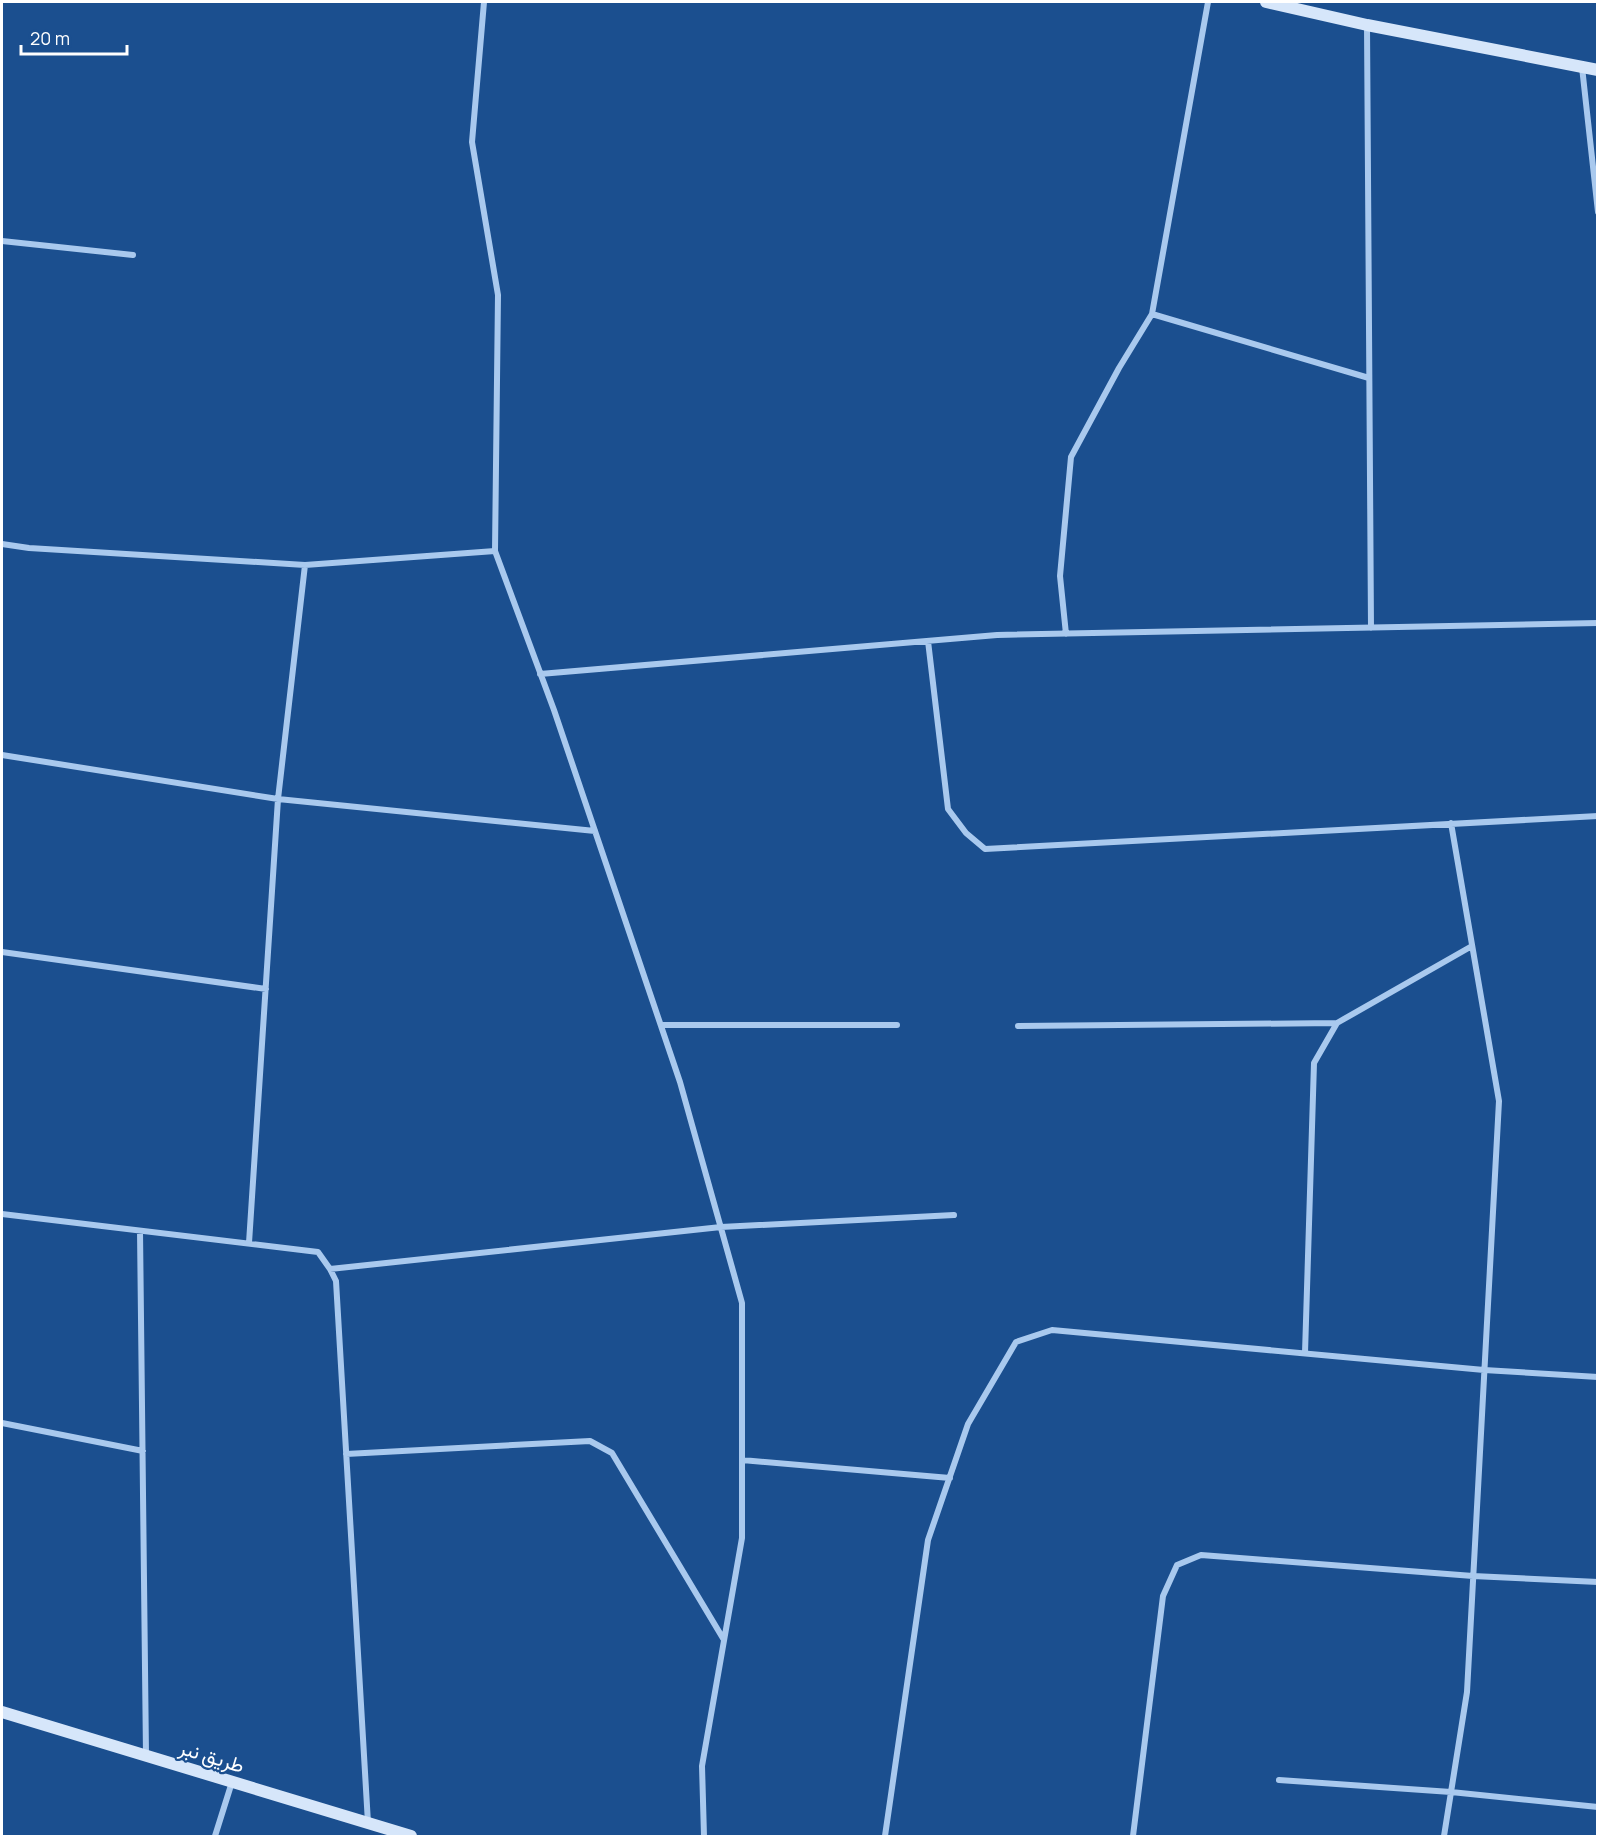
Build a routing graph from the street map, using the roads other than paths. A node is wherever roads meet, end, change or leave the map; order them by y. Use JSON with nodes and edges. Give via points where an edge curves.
{"nodes":[{"id":1,"x":484,"y":2,"type":"edge"},
{"id":2,"x":1209,"y":2,"type":"edge"},
{"id":3,"x":1266,"y":2,"type":"edge"},
{"id":4,"x":1367,"y":25,"type":"junction"},
{"id":5,"x":1582,"y":67,"type":"junction"},
{"id":6,"x":1598,"y":70,"type":"edge"},
{"id":7,"x":1598,"y":212,"type":"edge"},
{"id":8,"x":2,"y":241,"type":"edge"},
{"id":9,"x":133,"y":255,"type":"dead end"},
{"id":10,"x":1152,"y":314,"type":"junction"},
{"id":11,"x":1369,"y":378,"type":"junction"},
{"id":12,"x":2,"y":544,"type":"edge"},
{"id":13,"x":495,"y":551,"type":"junction"},
{"id":14,"x":305,"y":565,"type":"junction"},
{"id":15,"x":1598,"y":623,"type":"edge"},
{"id":16,"x":1371,"y":628,"type":"junction"},
{"id":17,"x":1066,"y":634,"type":"junction"},
{"id":18,"x":928,"y":641,"type":"junction"},
{"id":19,"x":540,"y":674,"type":"junction"},
{"id":20,"x":2,"y":755,"type":"edge"},
{"id":21,"x":278,"y":799,"type":"junction"},
{"id":22,"x":1598,"y":816,"type":"edge"},
{"id":23,"x":1451,"y":823,"type":"junction"},
{"id":24,"x":595,"y":831,"type":"junction"},
{"id":25,"x":1472,"y":946,"type":"junction"},
{"id":26,"x":2,"y":952,"type":"edge"},
{"id":27,"x":266,"y":989,"type":"junction"},
{"id":28,"x":1337,"y":1023,"type":"junction"},
{"id":29,"x":660,"y":1024,"type":"junction"},
{"id":30,"x":897,"y":1025,"type":"dead end"},
{"id":31,"x":1018,"y":1026,"type":"dead end"},
{"id":32,"x":2,"y":1214,"type":"edge"},
{"id":33,"x":954,"y":1215,"type":"dead end"},
{"id":34,"x":720,"y":1227,"type":"junction"},
{"id":35,"x":140,"y":1230,"type":"junction"},
{"id":36,"x":249,"y":1243,"type":"junction"},
{"id":37,"x":330,"y":1269,"type":"junction"},
{"id":38,"x":1305,"y":1353,"type":"junction"},
{"id":39,"x":1484,"y":1370,"type":"junction"},
{"id":40,"x":1598,"y":1377,"type":"edge"},
{"id":41,"x":2,"y":1424,"type":"edge"},
{"id":42,"x":143,"y":1451,"type":"junction"},
{"id":43,"x":346,"y":1454,"type":"junction"},
{"id":44,"x":742,"y":1460,"type":"junction"},
{"id":45,"x":950,"y":1478,"type":"junction"},
{"id":46,"x":1473,"y":1576,"type":"junction"},
{"id":47,"x":1598,"y":1582,"type":"edge"},
{"id":48,"x":724,"y":1640,"type":"junction"},
{"id":49,"x":2,"y":1712,"type":"edge"},
{"id":50,"x":146,"y":1756,"type":"junction"},
{"id":51,"x":1279,"y":1780,"type":"dead end"},
{"id":52,"x":232,"y":1782,"type":"junction"},
{"id":53,"x":1451,"y":1792,"type":"junction"},
{"id":54,"x":1598,"y":1807,"type":"edge"},
{"id":55,"x":368,"y":1824,"type":"junction"},
{"id":56,"x":215,"y":1836,"type":"edge"},
{"id":57,"x":411,"y":1836,"type":"edge"},
{"id":58,"x":704,"y":1836,"type":"edge"},
{"id":59,"x":885,"y":1836,"type":"edge"},
{"id":60,"x":1133,"y":1836,"type":"edge"},
{"id":61,"x":1444,"y":1836,"type":"edge"}],
"edges":[{"from":1,"to":13,"type":"street","via":[[472,142],[498,295]]},
{"from":2,"to":10,"type":"street"},
{"from":3,"to":4,"type":"main road"},
{"from":4,"to":5,"type":"main road"},
{"from":4,"to":11,"type":"street"},
{"from":5,"to":6,"type":"main road"},
{"from":5,"to":7,"type":"street"},
{"from":8,"to":9,"type":"street"},
{"from":10,"to":11,"type":"street"},
{"from":10,"to":17,"type":"street","via":[[1071,457],[1060,576]]},
{"from":11,"to":16,"type":"street"},
{"from":12,"to":14,"type":"street"},
{"from":13,"to":14,"type":"street"},
{"from":13,"to":19,"type":"street"},
{"from":14,"to":21,"type":"street"},
{"from":15,"to":16,"type":"street"},
{"from":16,"to":17,"type":"street"},
{"from":17,"to":18,"type":"street"},
{"from":18,"to":19,"type":"street"},
{"from":18,"to":23,"type":"street","via":[[948,809],[966,833],[985,849]]},
{"from":19,"to":24,"type":"street"},
{"from":20,"to":21,"type":"street"},
{"from":21,"to":24,"type":"street"},
{"from":21,"to":27,"type":"street"},
{"from":22,"to":23,"type":"street"},
{"from":23,"to":25,"type":"street"},
{"from":24,"to":29,"type":"street"},
{"from":25,"to":28,"type":"street"},
{"from":25,"to":39,"type":"street","via":[[1499,1101]]},
{"from":26,"to":27,"type":"street"},
{"from":27,"to":36,"type":"street"},
{"from":28,"to":31,"type":"street"},
{"from":28,"to":38,"type":"street","via":[[1314,1063]]},
{"from":29,"to":30,"type":"street"},
{"from":29,"to":34,"type":"street"},
{"from":32,"to":35,"type":"street"},
{"from":33,"to":34,"type":"street"},
{"from":34,"to":37,"type":"street"},
{"from":34,"to":44,"type":"street","via":[[742,1304]]},
{"from":35,"to":36,"type":"street"},
{"from":35,"to":42,"type":"street"},
{"from":36,"to":37,"type":"street","via":[[318,1252]]},
{"from":37,"to":43,"type":"street","via":[[336,1281]]},
{"from":38,"to":39,"type":"street"},
{"from":38,"to":45,"type":"street","via":[[1052,1330],[1016,1342],[968,1424]]},
{"from":39,"to":40,"type":"street"},
{"from":39,"to":46,"type":"street"},
{"from":41,"to":42,"type":"street"},
{"from":42,"to":50,"type":"street"},
{"from":43,"to":48,"type":"street","via":[[590,1441],[612,1453]]},
{"from":43,"to":55,"type":"street"},
{"from":44,"to":45,"type":"street"},
{"from":44,"to":48,"type":"street","via":[[742,1538]]},
{"from":45,"to":59,"type":"street","via":[[928,1540]]},
{"from":46,"to":47,"type":"street"},
{"from":46,"to":53,"type":"street","via":[[1467,1692]]},
{"from":46,"to":60,"type":"street","via":[[1201,1555],[1177,1565],[1162,1596]]},
{"from":48,"to":58,"type":"street","via":[[702,1766]]},
{"from":49,"to":50,"type":"main road","name":"طريق نبر"},
{"from":50,"to":52,"type":"main road","name":"طريق نبر"},
{"from":51,"to":53,"type":"street"},
{"from":52,"to":55,"type":"main road","name":"طريق نبر"},
{"from":52,"to":56,"type":"street"},
{"from":53,"to":54,"type":"street"},
{"from":53,"to":61,"type":"street"},
{"from":55,"to":57,"type":"main road","name":"طريق نبر"}]}
